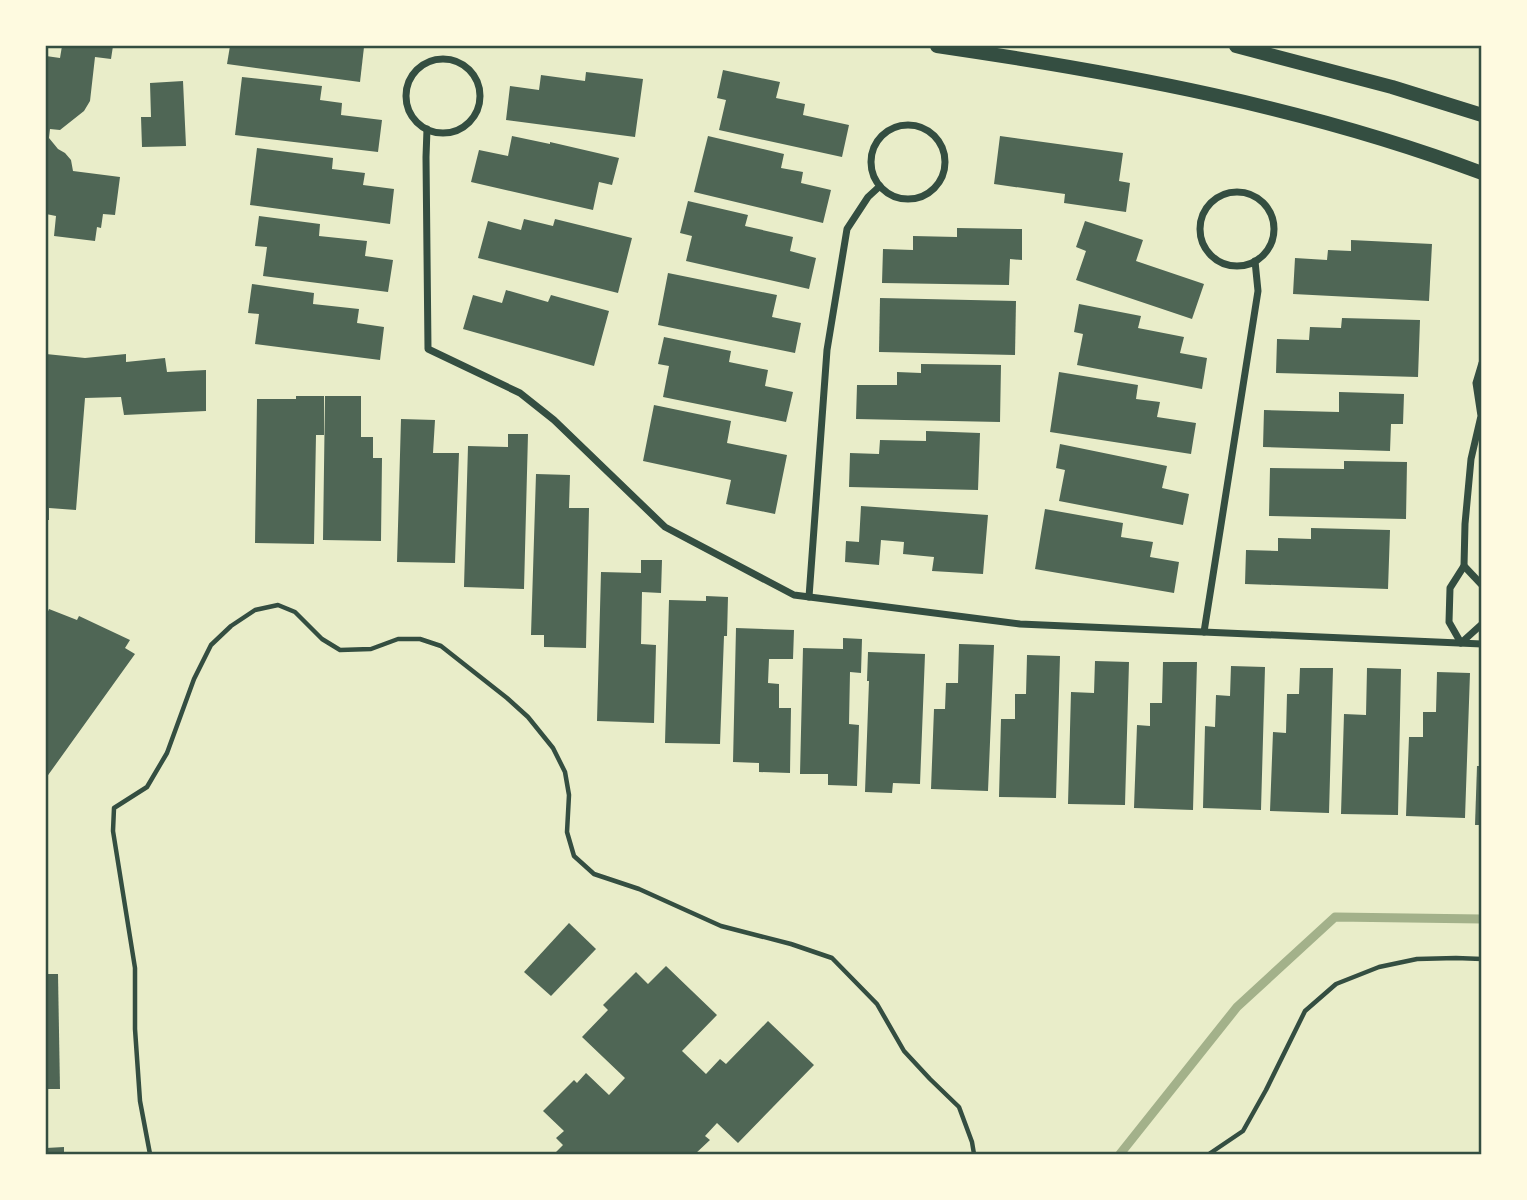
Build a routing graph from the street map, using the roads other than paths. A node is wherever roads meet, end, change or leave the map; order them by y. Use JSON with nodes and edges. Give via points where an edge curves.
{"nodes":[{"id":1,"x":937,"y":46,"type":"edge"},
{"id":2,"x":1236,"y":46,"type":"edge"},
{"id":3,"x":1482,"y":115,"type":"edge"},
{"id":4,"x":428,"y":129,"type":"junction"},
{"id":5,"x":1482,"y":173,"type":"edge"},
{"id":6,"x":880,"y":186,"type":"junction"},
{"id":7,"x":1255,"y":261,"type":"junction"},
{"id":8,"x":1482,"y":363,"type":"edge"},
{"id":9,"x":1481,"y":416,"type":"edge"},
{"id":10,"x":1464,"y":566,"type":"junction"},
{"id":11,"x":1482,"y":585,"type":"edge"},
{"id":12,"x":809,"y":597,"type":"junction"},
{"id":13,"x":1482,"y":624,"type":"edge"},
{"id":14,"x":1204,"y":632,"type":"junction"},
{"id":15,"x":1461,"y":643,"type":"junction"},
{"id":16,"x":1482,"y":644,"type":"edge"}],
"edges":[{"from":1,"to":5,"type":"main road","via":[[1253,103]]},
{"from":2,"to":3,"type":"main road"},
{"from":4,"to":4,"type":"street","via":[[451,132],[462,127],[477,109],[480,97],[474,75],[454,60],[429,61],[410,77],[406,88],[410,112]]},
{"from":4,"to":12,"type":"street","via":[[428,349],[520,393],[665,527],[794,595]]},
{"from":6,"to":6,"type":"street","via":[[889,194],[913,199],[935,188],[945,166],[939,142],[920,127],[909,125],[886,132],[872,152],[873,176]]},
{"from":6,"to":12,"type":"street","via":[[847,229],[827,350]]},
{"from":7,"to":7,"type":"street","via":[[1265,253],[1274,231],[1268,207],[1247,193],[1223,194],[1204,210],[1200,222],[1204,245],[1220,262],[1244,265]]},
{"from":7,"to":14,"type":"street","via":[[1258,291]]},
{"from":8,"to":9,"type":"street","via":[[1476,383]]},
{"from":9,"to":10,"type":"street","via":[[1471,459]]},
{"from":10,"to":11,"type":"street"},
{"from":10,"to":15,"type":"street","via":[[1450,588],[1449,622]]},
{"from":12,"to":14,"type":"street","via":[[1020,624]]},
{"from":13,"to":15,"type":"street"},
{"from":14,"to":15,"type":"street"},
{"from":15,"to":16,"type":"street"}]}
